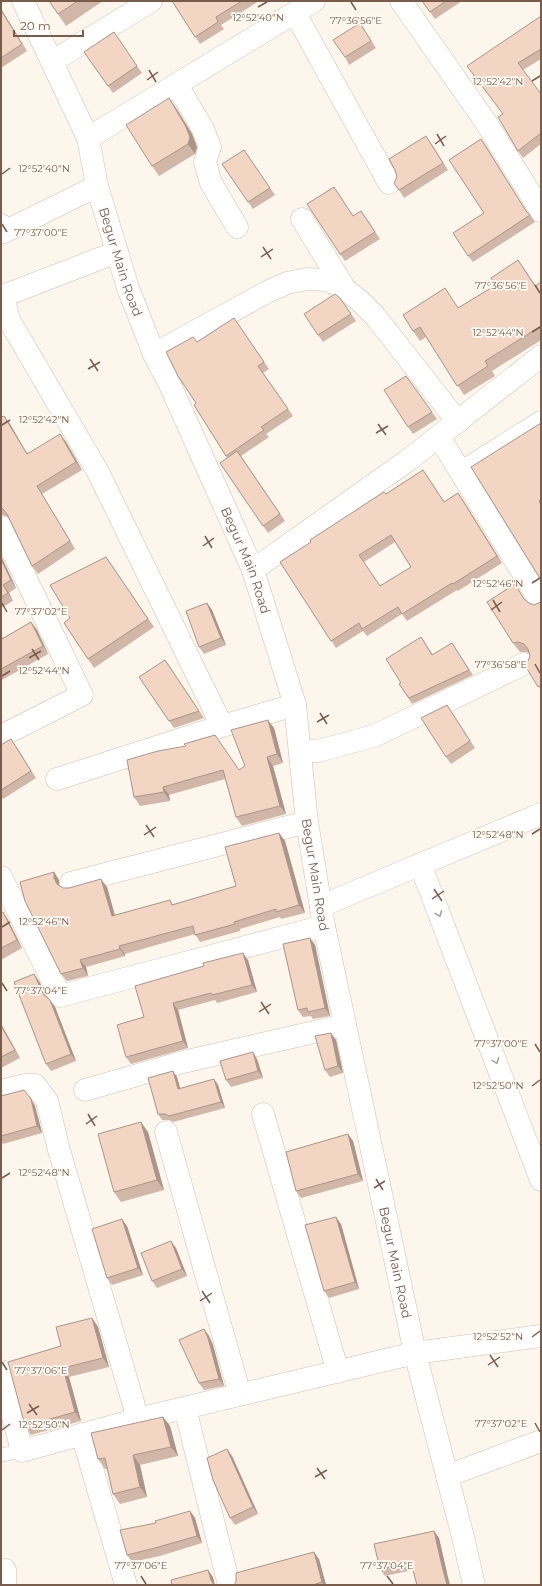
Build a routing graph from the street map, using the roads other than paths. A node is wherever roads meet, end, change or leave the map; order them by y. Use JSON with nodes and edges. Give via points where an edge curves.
{"nodes":[{"id":1,"x":23,"y":1,"type":"edge"},
{"id":2,"x":151,"y":1,"type":"edge"},
{"id":3,"x":314,"y":1,"type":"edge"},
{"id":4,"x":401,"y":1,"type":"edge"},
{"id":5,"x":296,"y":13,"type":"junction"},
{"id":6,"x":53,"y":61,"type":"junction"},
{"id":7,"x":177,"y":85,"type":"junction"},
{"id":8,"x":88,"y":138,"type":"junction"},
{"id":9,"x":389,"y":183,"type":"dead end"},
{"id":10,"x":97,"y":186,"type":"junction"},
{"id":11,"x":541,"y":211,"type":"edge"},
{"id":12,"x":302,"y":219,"type":"dead end"},
{"id":13,"x":237,"y":227,"type":"dead end"},
{"id":14,"x":2,"y":230,"type":"edge"},
{"id":15,"x":117,"y":252,"type":"junction"},
{"id":16,"x":345,"y":289,"type":"junction"},
{"id":17,"x":154,"y":354,"type":"junction"},
{"id":18,"x":541,"y":356,"type":"edge"},
{"id":19,"x":458,"y":422,"type":"junction"},
{"id":20,"x":541,"y":422,"type":"edge"},
{"id":21,"x":439,"y":437,"type":"junction"},
{"id":22,"x":462,"y":472,"type":"junction"},
{"id":23,"x":1,"y":527,"type":"edge"},
{"id":24,"x":253,"y":570,"type":"junction"},
{"id":25,"x":541,"y":602,"type":"edge"},
{"id":26,"x":524,"y":664,"type":"edge"},
{"id":27,"x":295,"y":705,"type":"junction"},
{"id":28,"x":222,"y":726,"type":"junction"},
{"id":29,"x":1,"y":736,"type":"edge"},
{"id":30,"x":300,"y":751,"type":"junction"},
{"id":31,"x":57,"y":779,"type":"dead end"},
{"id":32,"x":541,"y":814,"type":"edge"},
{"id":33,"x":307,"y":822,"type":"junction"},
{"id":34,"x":420,"y":864,"type":"junction"},
{"id":35,"x":1,"y":877,"type":"edge"},
{"id":36,"x":71,"y":883,"type":"dead end"},
{"id":37,"x":323,"y":916,"type":"junction"},
{"id":38,"x":345,"y":1025,"type":"junction"},
{"id":39,"x":85,"y":1090,"type":"dead end"},
{"id":40,"x":1,"y":1091,"type":"edge"},
{"id":41,"x":263,"y":1114,"type":"dead end"},
{"id":42,"x":166,"y":1132,"type":"dead end"},
{"id":43,"x":541,"y":1180,"type":"edge"},
{"id":44,"x":541,"y":1336,"type":"edge"},
{"id":45,"x":415,"y":1353,"type":"junction"},
{"id":46,"x":1,"y":1371,"type":"edge"},
{"id":47,"x":338,"y":1372,"type":"junction"},
{"id":48,"x":240,"y":1395,"type":"junction"},
{"id":49,"x":185,"y":1408,"type":"junction"},
{"id":50,"x":138,"y":1419,"type":"junction"},
{"id":51,"x":82,"y":1434,"type":"junction"},
{"id":52,"x":541,"y":1441,"type":"edge"},
{"id":53,"x":22,"y":1451,"type":"junction"},
{"id":54,"x":1,"y":1455,"type":"edge"},
{"id":55,"x":447,"y":1476,"type":"junction"},
{"id":56,"x":126,"y":1585,"type":"edge"},
{"id":57,"x":228,"y":1585,"type":"edge"},
{"id":58,"x":474,"y":1585,"type":"edge"}],
"edges":[{"from":1,"to":6,"type":"street","name":"Begur Main Road"},
{"from":2,"to":6,"type":"street"},
{"from":3,"to":5,"type":"street"},
{"from":4,"to":11,"type":"street","via":[[487,124]]},
{"from":5,"to":7,"type":"street"},
{"from":5,"to":9,"type":"street"},
{"from":6,"to":8,"type":"street","name":"Begur Main Road"},
{"from":7,"to":8,"type":"street"},
{"from":7,"to":13,"type":"street","via":[[203,129],[210,147],[205,162],[210,183]]},
{"from":8,"to":10,"type":"street","name":"Begur Main Road"},
{"from":10,"to":14,"type":"street"},
{"from":10,"to":15,"type":"street","name":"Begur Main Road"},
{"from":12,"to":16,"type":"street"},
{"from":15,"to":17,"type":"street","name":"Begur Main Road"},
{"from":15,"to":28,"type":"street","via":[[3,296],[9,320],[98,472]]},
{"from":16,"to":17,"type":"street","via":[[327,280],[307,279],[287,283]]},
{"from":16,"to":19,"type":"street","via":[[375,316]]},
{"from":17,"to":24,"type":"street","name":"Begur Main Road"},
{"from":18,"to":19,"type":"street"},
{"from":19,"to":21,"type":"street"},
{"from":20,"to":22,"type":"street"},
{"from":21,"to":22,"type":"street"},
{"from":21,"to":24,"type":"street"},
{"from":22,"to":25,"type":"street"},
{"from":23,"to":29,"type":"street","via":[[82,695]]},
{"from":24,"to":27,"type":"street","name":"Begur Main Road"},
{"from":26,"to":30,"type":"street","via":[[374,736],[318,751]]},
{"from":27,"to":28,"type":"street"},
{"from":27,"to":30,"type":"street","name":"Begur Main Road"},
{"from":28,"to":31,"type":"street"},
{"from":30,"to":33,"type":"street","name":"Begur Main Road"},
{"from":32,"to":34,"type":"street"},
{"from":33,"to":36,"type":"street"},
{"from":33,"to":37,"type":"street","name":"Begur Main Road"},
{"from":34,"to":37,"type":"street"},
{"from":34,"to":43,"type":"street","one_way":true},
{"from":35,"to":37,"type":"street","via":[[60,996]]},
{"from":37,"to":38,"type":"street","name":"Begur Main Road"},
{"from":38,"to":39,"type":"street","via":[[183,1062]]},
{"from":38,"to":45,"type":"street","name":"Begur Main Road"},
{"from":40,"to":50,"type":"street","via":[[35,1085],[47,1101]]},
{"from":41,"to":47,"type":"street"},
{"from":42,"to":48,"type":"street"},
{"from":44,"to":45,"type":"street"},
{"from":45,"to":47,"type":"street"},
{"from":45,"to":55,"type":"street","name":"Begur Main Road"},
{"from":46,"to":53,"type":"street"},
{"from":47,"to":48,"type":"street"},
{"from":48,"to":49,"type":"street"},
{"from":49,"to":50,"type":"street"},
{"from":49,"to":57,"type":"street"},
{"from":50,"to":51,"type":"street"},
{"from":51,"to":53,"type":"street"},
{"from":51,"to":56,"type":"street"},
{"from":52,"to":55,"type":"street"},
{"from":53,"to":54,"type":"lane"},
{"from":55,"to":58,"type":"street","name":"Begur Main Road"}]}
